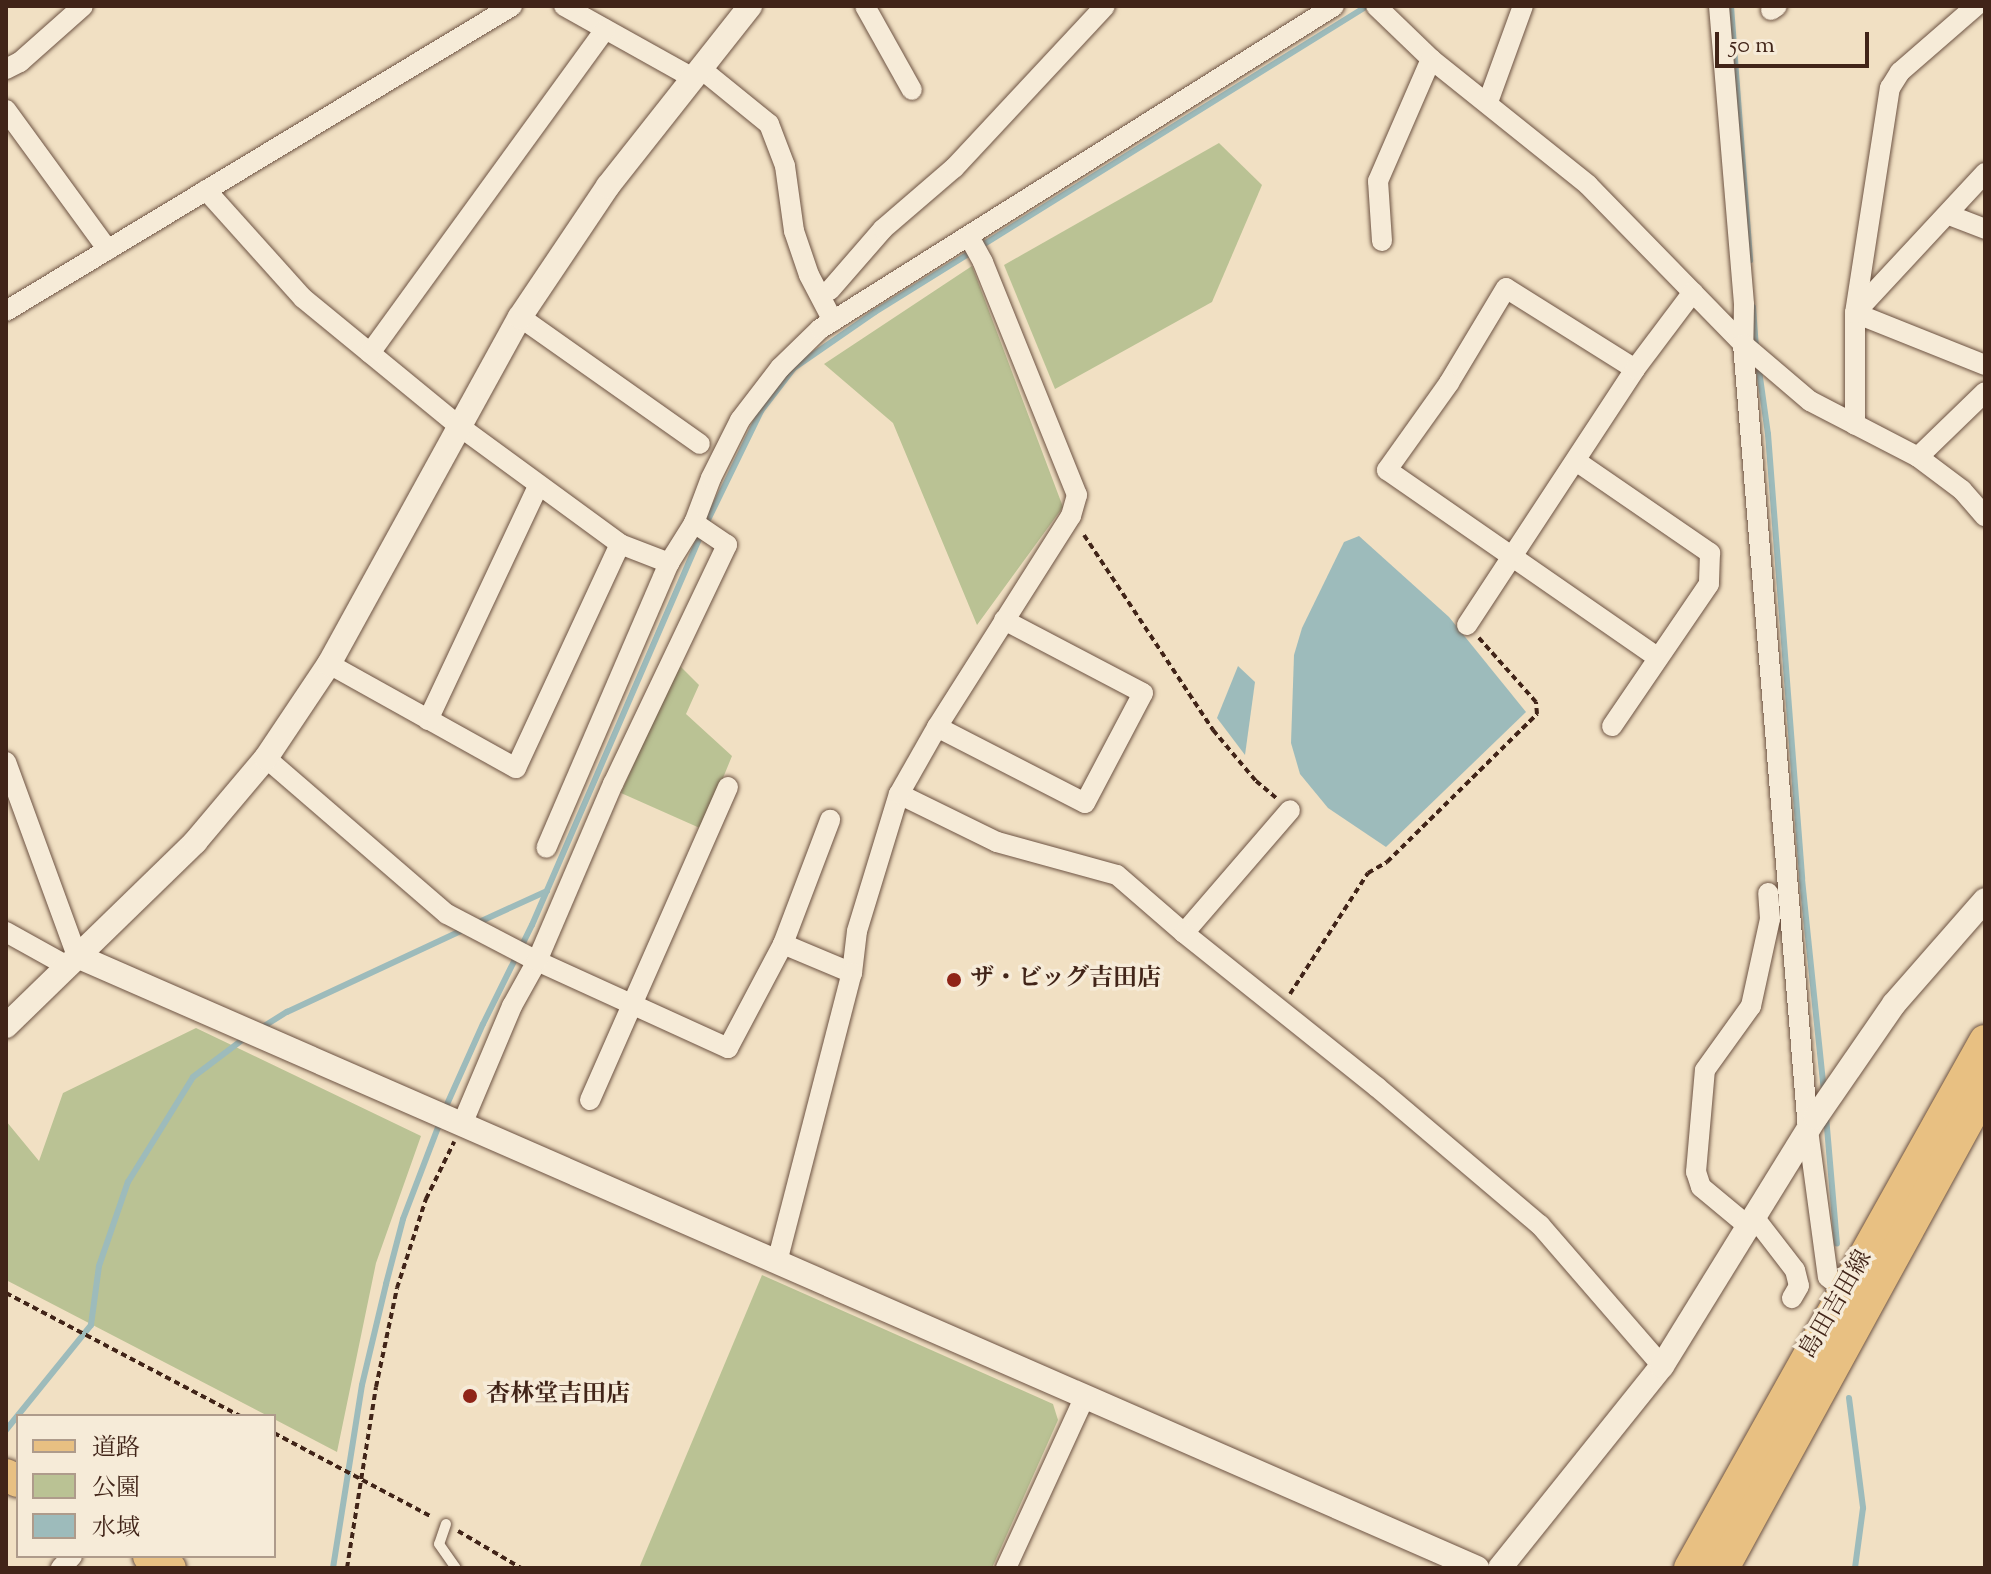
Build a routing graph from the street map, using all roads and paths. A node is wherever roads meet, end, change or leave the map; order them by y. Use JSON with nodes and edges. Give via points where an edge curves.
{"nodes":[{"id":1,"x":83,"y":6,"type":"edge"},
{"id":2,"x":512,"y":6,"type":"edge"},
{"id":3,"x":564,"y":6,"type":"edge"},
{"id":4,"x":750,"y":6,"type":"edge"},
{"id":5,"x":865,"y":6,"type":"edge"},
{"id":6,"x":1105,"y":6,"type":"edge"},
{"id":7,"x":1334,"y":6,"type":"edge"},
{"id":8,"x":1523,"y":6,"type":"edge"},
{"id":9,"x":1719,"y":6,"type":"edge"},
{"id":10,"x":1379,"y":9,"type":"edge"},
{"id":11,"x":1976,"y":10,"type":"edge"},
{"id":12,"x":605,"y":29,"type":"junction"},
{"id":13,"x":1431,"y":59,"type":"junction"},
{"id":14,"x":6,"y":69,"type":"edge"},
{"id":15,"x":696,"y":73,"type":"junction"},
{"id":16,"x":912,"y":90,"type":"dead end"},
{"id":17,"x":1488,"y":102,"type":"junction"},
{"id":18,"x":6,"y":110,"type":"edge"},
{"id":19,"x":1985,"y":173,"type":"edge"},
{"id":20,"x":206,"y":190,"type":"junction"},
{"id":21,"x":1949,"y":215,"type":"junction"},
{"id":22,"x":1985,"y":229,"type":"edge"},
{"id":23,"x":970,"y":240,"type":"junction"},
{"id":24,"x":1382,"y":241,"type":"dead end"},
{"id":25,"x":108,"y":250,"type":"junction"},
{"id":26,"x":830,"y":290,"type":"dead end"},
{"id":27,"x":1693,"y":292,"type":"junction"},
{"id":28,"x":6,"y":311,"type":"edge"},
{"id":29,"x":1855,"y":313,"type":"junction"},
{"id":30,"x":520,"y":317,"type":"junction"},
{"id":31,"x":833,"y":321,"type":"junction"},
{"id":32,"x":1746,"y":347,"type":"junction"},
{"id":33,"x":370,"y":353,"type":"junction"},
{"id":34,"x":1985,"y":365,"type":"edge"},
{"id":35,"x":1635,"y":369,"type":"junction"},
{"id":36,"x":1985,"y":392,"type":"edge"},
{"id":37,"x":1855,"y":425,"type":"junction"},
{"id":38,"x":459,"y":426,"type":"junction"},
{"id":39,"x":700,"y":444,"type":"dead end"},
{"id":40,"x":1918,"y":457,"type":"junction"},
{"id":41,"x":1576,"y":461,"type":"junction"},
{"id":42,"x":538,"y":486,"type":"junction"},
{"id":43,"x":1071,"y":516,"type":"junction"},
{"id":44,"x":1985,"y":516,"type":"edge"},
{"id":45,"x":694,"y":524,"type":"junction"},
{"id":46,"x":620,"y":544,"type":"junction"},
{"id":47,"x":1511,"y":558,"type":"junction"},
{"id":48,"x":669,"y":563,"type":"junction"},
{"id":49,"x":1004,"y":620,"type":"junction"},
{"id":50,"x":1467,"y":625,"type":"joint"},
{"id":51,"x":1657,"y":657,"type":"junction"},
{"id":52,"x":329,"y":664,"type":"junction"},
{"id":53,"x":428,"y":720,"type":"junction"},
{"id":54,"x":1612,"y":726,"type":"dead end"},
{"id":55,"x":937,"y":727,"type":"junction"},
{"id":56,"x":266,"y":758,"type":"junction"},
{"id":57,"x":6,"y":762,"type":"edge"},
{"id":58,"x":728,"y":787,"type":"dead end"},
{"id":59,"x":899,"y":794,"type":"junction"},
{"id":60,"x":1290,"y":810,"type":"joint"},
{"id":61,"x":830,"y":820,"type":"dead end"},
{"id":62,"x":546,"y":848,"type":"dead end"},
{"id":63,"x":1768,"y":893,"type":"dead end"},
{"id":64,"x":1985,"y":900,"type":"edge"},
{"id":65,"x":6,"y":932,"type":"edge"},
{"id":66,"x":1184,"y":933,"type":"junction"},
{"id":67,"x":783,"y":944,"type":"junction"},
{"id":68,"x":534,"y":960,"type":"junction"},
{"id":69,"x":72,"y":961,"type":"junction"},
{"id":70,"x":852,"y":973,"type":"junction"},
{"id":71,"x":633,"y":1005,"type":"junction"},
{"id":72,"x":1280,"y":1010,"type":"junction"},
{"id":73,"x":6,"y":1026,"type":"edge"},
{"id":74,"x":1985,"y":1041,"type":"edge"},
{"id":75,"x":1985,"y":1089,"type":"edge"},
{"id":76,"x":590,"y":1100,"type":"dead end"},
{"id":77,"x":460,"y":1121,"type":"junction"},
{"id":78,"x":1812,"y":1124,"type":"junction"},
{"id":79,"x":1751,"y":1221,"type":"junction"},
{"id":80,"x":777,"y":1262,"type":"junction"},
{"id":81,"x":1846,"y":1291,"type":"junction"},
{"id":82,"x":6,"y":1293,"type":"edge"},
{"id":83,"x":1792,"y":1298,"type":"dead end"},
{"id":84,"x":1662,"y":1366,"type":"junction"},
{"id":85,"x":1085,"y":1396,"type":"junction"},
{"id":86,"x":236,"y":1414,"type":"edge"},
{"id":87,"x":276,"y":1434,"type":"edge"},
{"id":88,"x":363,"y":1481,"type":"junction"},
{"id":89,"x":446,"y":1524,"type":"dead end"},
{"id":90,"x":152,"y":1558,"type":"edge"},
{"id":91,"x":170,"y":1568,"type":"edge"},
{"id":92,"x":347,"y":1568,"type":"edge"},
{"id":93,"x":456,"y":1568,"type":"edge"},
{"id":94,"x":1006,"y":1568,"type":"edge"},
{"id":95,"x":1477,"y":1568,"type":"edge"},
{"id":96,"x":1500,"y":1568,"type":"edge"},
{"id":97,"x":1690,"y":1568,"type":"edge"},
{"id":98,"x":1723,"y":1568,"type":"edge"}],
"edges":[{"from":1,"to":14,"type":"street"},
{"from":2,"to":20,"type":"street"},
{"from":3,"to":12,"type":"street"},
{"from":4,"to":15,"type":"street"},
{"from":5,"to":16,"type":"street"},
{"from":6,"to":26,"type":"street","via":[[954,168],[883,229]]},
{"from":7,"to":23,"type":"street"},
{"from":8,"to":17,"type":"street"},
{"from":9,"to":32,"type":"street"},
{"from":10,"to":13,"type":"street"},
{"from":11,"to":29,"type":"street","via":[[1900,72],[1890,88]]},
{"from":12,"to":15,"type":"street"},
{"from":12,"to":33,"type":"street"},
{"from":13,"to":17,"type":"street"},
{"from":13,"to":24,"type":"street","via":[[1378,181]]},
{"from":15,"to":30,"type":"street","via":[[608,186]]},
{"from":15,"to":31,"type":"street","via":[[769,124],[785,166],[794,231]]},
{"from":17,"to":27,"type":"street","via":[[1588,185]]},
{"from":18,"to":25,"type":"street"},
{"from":19,"to":21,"type":"street"},
{"from":20,"to":25,"type":"street"},
{"from":20,"to":33,"type":"street","via":[[303,298]]},
{"from":21,"to":22,"type":"street"},
{"from":21,"to":29,"type":"street"},
{"from":23,"to":31,"type":"street"},
{"from":23,"to":43,"type":"street","via":[[1077,495]]},
{"from":25,"to":28,"type":"street"},
{"from":27,"to":32,"type":"street"},
{"from":27,"to":35,"type":"street"},
{"from":29,"to":34,"type":"street"},
{"from":29,"to":37,"type":"street"},
{"from":30,"to":38,"type":"street"},
{"from":30,"to":39,"type":"street"},
{"from":31,"to":45,"type":"street","via":[[780,368],[740,420]]},
{"from":32,"to":37,"type":"street","via":[[1810,401]]},
{"from":32,"to":78,"type":"street"},
{"from":33,"to":38,"type":"street"},
{"from":35,"to":41,"type":"street"},
{"from":35,"to":47,"type":"street","via":[[1506,288],[1449,383],[1387,470]]},
{"from":36,"to":40,"type":"street"},
{"from":37,"to":40,"type":"street"},
{"from":38,"to":42,"type":"street"},
{"from":38,"to":52,"type":"street"},
{"from":40,"to":44,"type":"street","via":[[1962,490]]},
{"from":41,"to":47,"type":"street"},
{"from":41,"to":51,"type":"street","via":[[1710,553],[1709,584]]},
{"from":42,"to":46,"type":"street"},
{"from":42,"to":53,"type":"street"},
{"from":43,"to":49,"type":"street"},
{"from":43,"to":60,"type":"path","via":[[1213,730],[1256,781]]},
{"from":45,"to":48,"type":"street"},
{"from":45,"to":68,"type":"street","via":[[727,545]]},
{"from":46,"to":48,"type":"street"},
{"from":46,"to":53,"type":"street","via":[[516,768]]},
{"from":47,"to":50,"type":"street"},
{"from":47,"to":51,"type":"street"},
{"from":48,"to":62,"type":"street"},
{"from":49,"to":55,"type":"street"},
{"from":49,"to":55,"type":"street","via":[[1143,693],[1085,803]]},
{"from":50,"to":72,"type":"path","via":[[1536,702],[1537,714],[1387,862],[1368,873]]},
{"from":51,"to":54,"type":"street"},
{"from":52,"to":53,"type":"street"},
{"from":52,"to":56,"type":"street"},
{"from":55,"to":59,"type":"street"},
{"from":56,"to":68,"type":"street","via":[[457,919]]},
{"from":56,"to":69,"type":"street","via":[[195,842]]},
{"from":57,"to":69,"type":"street"},
{"from":58,"to":71,"type":"street"},
{"from":59,"to":66,"type":"street","via":[[997,842],[1117,875]]},
{"from":59,"to":70,"type":"street","via":[[857,931]]},
{"from":60,"to":66,"type":"street"},
{"from":61,"to":67,"type":"street"},
{"from":63,"to":79,"type":"street","via":[[1770,919],[1751,1006],[1705,1070],[1696,1172],[1701,1187]]},
{"from":64,"to":78,"type":"street","via":[[1894,1004]]},
{"from":65,"to":69,"type":"street"},
{"from":66,"to":72,"type":"street"},
{"from":67,"to":70,"type":"street"},
{"from":67,"to":71,"type":"street","via":[[728,1048]]},
{"from":68,"to":71,"type":"street"},
{"from":68,"to":77,"type":"street"},
{"from":69,"to":73,"type":"street"},
{"from":69,"to":77,"type":"street","via":[[241,1025]]},
{"from":70,"to":80,"type":"street"},
{"from":71,"to":76,"type":"street"},
{"from":72,"to":84,"type":"street","via":[[1540,1225]]},
{"from":74,"to":81,"type":"main road","name":"島田吉田線"},
{"from":75,"to":98,"type":"main road","name":"島田吉田線"},
{"from":77,"to":80,"type":"street"},
{"from":77,"to":88,"type":"path","via":[[426,1199],[397,1288]]},
{"from":78,"to":79,"type":"street"},
{"from":78,"to":81,"type":"street","via":[[1828,1277]]},
{"from":79,"to":83,"type":"street","via":[[1795,1270],[1799,1286]]},
{"from":79,"to":84,"type":"street"},
{"from":80,"to":85,"type":"street"},
{"from":81,"to":97,"type":"main road","name":"島田吉田線"},
{"from":82,"to":86,"type":"path"},
{"from":84,"to":96,"type":"street"},
{"from":85,"to":94,"type":"street"},
{"from":85,"to":95,"type":"street"},
{"from":87,"to":88,"type":"path"},
{"from":88,"to":92,"type":"path"},
{"from":89,"to":93,"type":"lane","via":[[439,1544]]},
{"from":90,"to":91,"type":"main road"}]}
